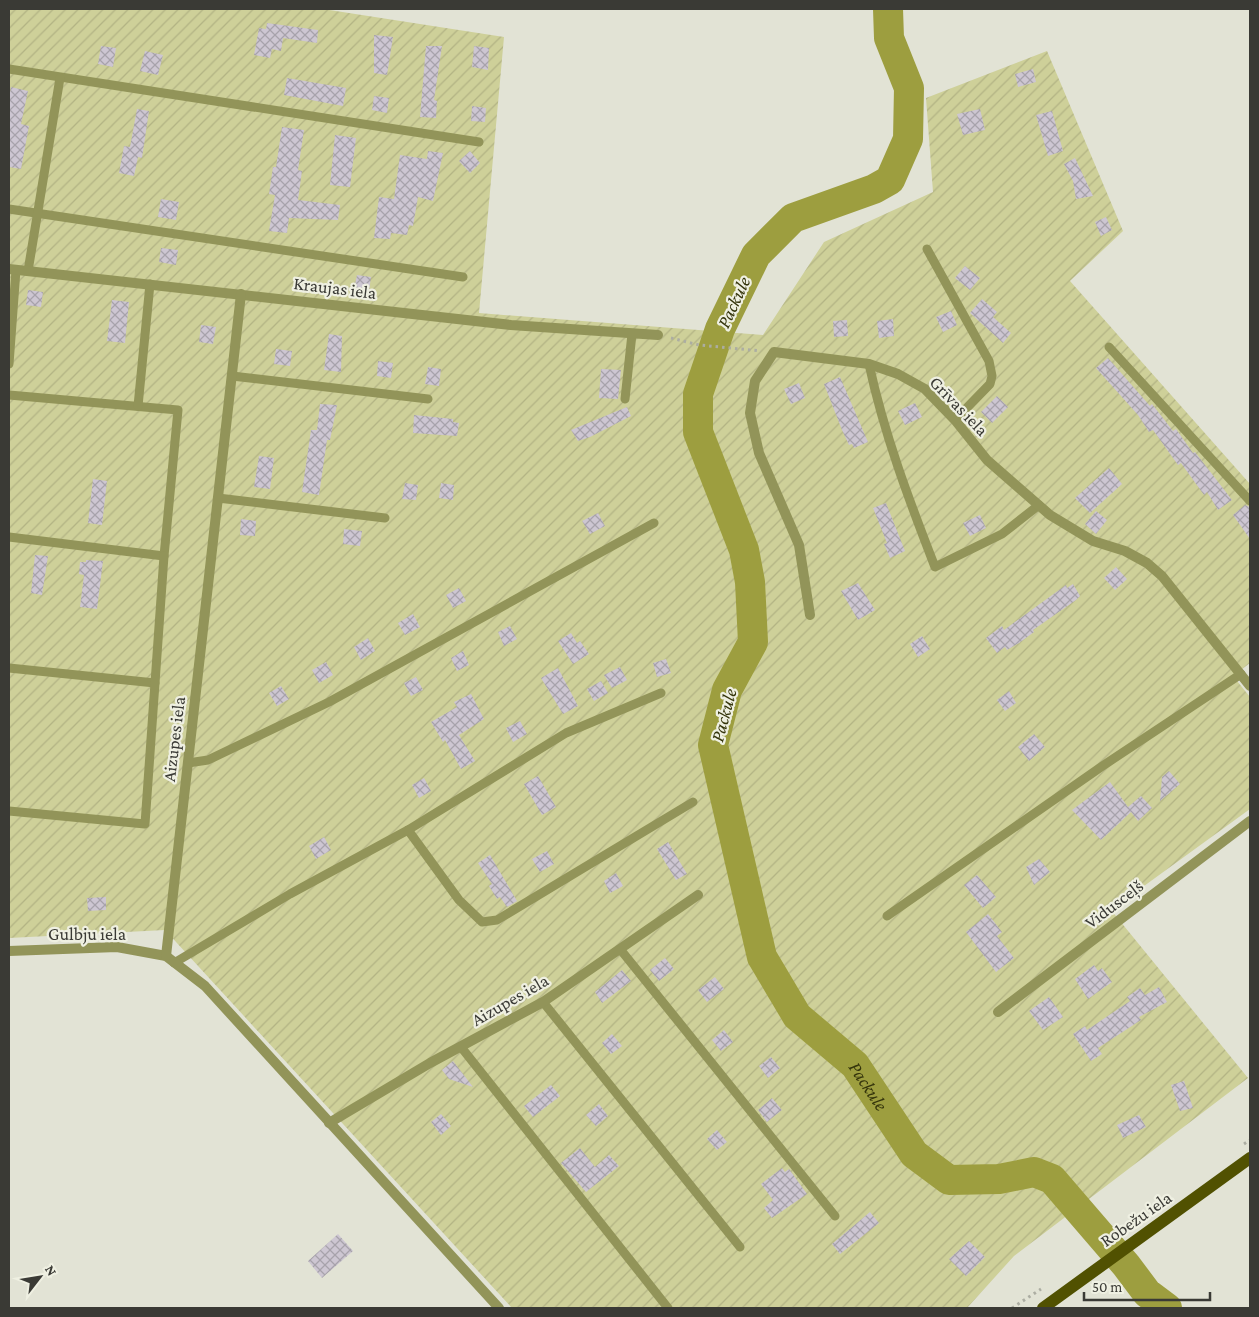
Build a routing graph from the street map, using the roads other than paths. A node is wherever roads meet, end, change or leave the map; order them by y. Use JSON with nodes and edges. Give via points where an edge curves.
{"nodes":[{"id":1,"x":9,"y":70,"type":"edge"},
{"id":2,"x":60,"y":78,"type":"junction"},
{"id":3,"x":479,"y":142,"type":"dead end"},
{"id":4,"x":9,"y":209,"type":"edge"},
{"id":5,"x":37,"y":213,"type":"junction"},
{"id":6,"x":927,"y":249,"type":"dead end"},
{"id":7,"x":12,"y":269,"type":"edge"},
{"id":8,"x":28,"y":271,"type":"junction"},
{"id":9,"x":463,"y":277,"type":"dead end"},
{"id":10,"x":150,"y":284,"type":"junction"},
{"id":11,"x":242,"y":294,"type":"junction"},
{"id":12,"x":632,"y":334,"type":"junction"},
{"id":13,"x":658,"y":335,"type":"road end"},
{"id":14,"x":1109,"y":347,"type":"dead end"},
{"id":15,"x":9,"y":364,"type":"edge"},
{"id":16,"x":869,"y":364,"type":"junction"},
{"id":17,"x":232,"y":376,"type":"junction"},
{"id":18,"x":9,"y":395,"type":"edge"},
{"id":19,"x":428,"y":399,"type":"dead end"},
{"id":20,"x":625,"y":399,"type":"dead end"},
{"id":21,"x":138,"y":406,"type":"junction"},
{"id":22,"x":955,"y":420,"type":"junction"},
{"id":23,"x":218,"y":498,"type":"junction"},
{"id":24,"x":1250,"y":501,"type":"edge"},
{"id":25,"x":1039,"y":505,"type":"junction"},
{"id":26,"x":385,"y":518,"type":"dead end"},
{"id":27,"x":654,"y":523,"type":"dead end"},
{"id":28,"x":9,"y":537,"type":"edge"},
{"id":29,"x":164,"y":556,"type":"junction"},
{"id":30,"x":810,"y":615,"type":"dead end"},
{"id":31,"x":9,"y":668,"type":"edge"},
{"id":32,"x":1241,"y":674,"type":"junction"},
{"id":33,"x":155,"y":684,"type":"junction"},
{"id":34,"x":1250,"y":686,"type":"edge"},
{"id":35,"x":661,"y":693,"type":"dead end"},
{"id":36,"x":188,"y":763,"type":"junction"},
{"id":37,"x":693,"y":802,"type":"dead end"},
{"id":38,"x":9,"y":811,"type":"edge"},
{"id":39,"x":1250,"y":822,"type":"edge"},
{"id":40,"x":408,"y":830,"type":"junction"},
{"id":41,"x":698,"y":895,"type":"dead end"},
{"id":42,"x":887,"y":916,"type":"dead end"},
{"id":43,"x":620,"y":950,"type":"junction"},
{"id":44,"x":9,"y":951,"type":"edge"},
{"id":45,"x":166,"y":956,"type":"junction"},
{"id":46,"x":174,"y":962,"type":"junction"},
{"id":47,"x":543,"y":1002,"type":"junction"},
{"id":48,"x":998,"y":1012,"type":"dead end"},
{"id":49,"x":461,"y":1046,"type":"junction"},
{"id":50,"x":329,"y":1122,"type":"junction"},
{"id":51,"x":1250,"y":1158,"type":"edge"},
{"id":52,"x":835,"y":1216,"type":"dead end"},
{"id":53,"x":740,"y":1247,"type":"dead end"},
{"id":54,"x":499,"y":1308,"type":"edge"},
{"id":55,"x":668,"y":1308,"type":"edge"},
{"id":56,"x":1043,"y":1308,"type":"edge"}],
"edges":[{"from":1,"to":2,"type":"lane"},
{"from":2,"to":3,"type":"lane"},
{"from":2,"to":5,"type":"lane"},
{"from":4,"to":5,"type":"lane"},
{"from":5,"to":8,"type":"lane"},
{"from":5,"to":9,"type":"lane"},
{"from":6,"to":22,"type":"lane","via":[[989,361],[992,376],[986,390]]},
{"from":7,"to":8,"type":"street","name":"Kraujas iela"},
{"from":7,"to":15,"type":"lane"},
{"from":8,"to":10,"type":"street","name":"Kraujas iela"},
{"from":10,"to":11,"type":"street","name":"Kraujas iela"},
{"from":10,"to":21,"type":"lane"},
{"from":11,"to":12,"type":"street","name":"Kraujas iela","via":[[511,325]]},
{"from":11,"to":17,"type":"street","name":"Aizupes iela"},
{"from":12,"to":13,"type":"street","name":"Kraujas iela"},
{"from":12,"to":20,"type":"lane"},
{"from":14,"to":24,"type":"lane"},
{"from":16,"to":22,"type":"street","name":"Grīvas iela","via":[[898,374],[925,389]]},
{"from":16,"to":25,"type":"lane","via":[[878,409],[903,486],[935,567],[1002,534]]},
{"from":16,"to":30,"type":"street","name":"Grīvas iela","via":[[774,352],[755,381],[750,413],[759,453],[799,545]]},
{"from":17,"to":19,"type":"lane"},
{"from":17,"to":23,"type":"street","name":"Aizupes iela"},
{"from":18,"to":21,"type":"lane"},
{"from":21,"to":29,"type":"lane","via":[[178,410]]},
{"from":22,"to":25,"type":"street","name":"Grīvas iela","via":[[987,460]]},
{"from":23,"to":26,"type":"lane"},
{"from":23,"to":36,"type":"street","name":"Aizupes iela"},
{"from":25,"to":32,"type":"street","name":"Grīvas iela","via":[[1093,541],[1147,562]]},
{"from":27,"to":36,"type":"lane","via":[[328,702],[208,760]]},
{"from":28,"to":29,"type":"lane"},
{"from":29,"to":33,"type":"lane"},
{"from":31,"to":33,"type":"lane"},
{"from":32,"to":34,"type":"street","name":"Grīvas iela"},
{"from":32,"to":42,"type":"lane"},
{"from":33,"to":38,"type":"lane","via":[[145,824]]},
{"from":35,"to":40,"type":"lane","via":[[566,734]]},
{"from":36,"to":45,"type":"street","name":"Aizupes iela"},
{"from":37,"to":40,"type":"lane","via":[[497,920],[482,922],[458,900]]},
{"from":39,"to":48,"type":"street","name":"Vidusceļš"},
{"from":40,"to":46,"type":"lane"},
{"from":41,"to":43,"type":"street","name":"Aizupes iela"},
{"from":43,"to":47,"type":"street","name":"Aizupes iela"},
{"from":43,"to":52,"type":"lane"},
{"from":44,"to":45,"type":"street","name":"Gulbju iela","via":[[116,947]]},
{"from":45,"to":46,"type":"street"},
{"from":46,"to":50,"type":"street","via":[[205,986]]},
{"from":47,"to":49,"type":"street","name":"Aizupes iela"},
{"from":47,"to":53,"type":"lane"},
{"from":49,"to":50,"type":"street","name":"Aizupes iela"},
{"from":49,"to":55,"type":"lane"},
{"from":50,"to":54,"type":"street"},
{"from":51,"to":56,"type":"main road","name":"Robežu iela"}]}
